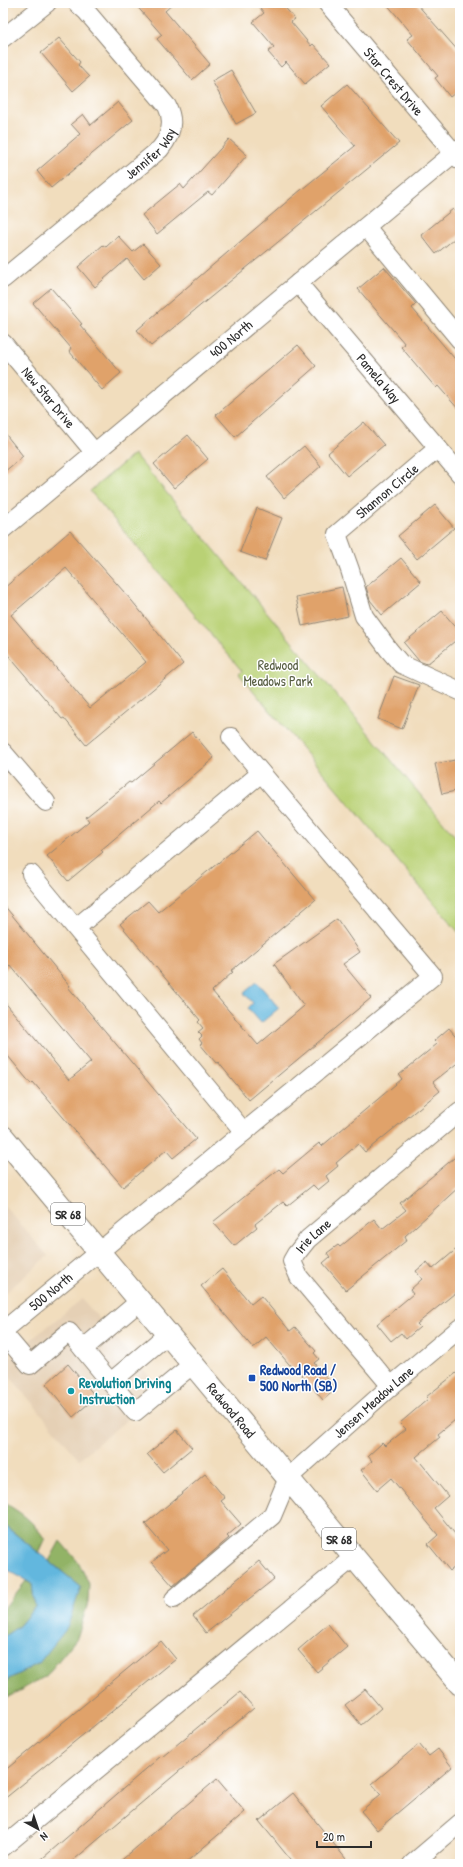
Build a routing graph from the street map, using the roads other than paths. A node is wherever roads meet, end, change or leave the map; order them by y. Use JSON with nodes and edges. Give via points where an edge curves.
{"nodes":[{"id":1,"x":47,"y":3,"type":"edge"},
{"id":2,"x":77,"y":3,"type":"edge"},
{"id":3,"x":327,"y":3,"type":"edge"},
{"id":4,"x":3,"y":38,"type":"edge"},
{"id":5,"x":458,"y":153,"type":"edge"},
{"id":6,"x":366,"y":227,"type":"junction"},
{"id":7,"x":3,"y":279,"type":"edge"},
{"id":8,"x":298,"y":283,"type":"junction"},
{"id":9,"x":460,"y":340,"type":"edge"},
{"id":10,"x":3,"y":343,"type":"edge"},
{"id":11,"x":438,"y":448,"type":"junction"},
{"id":12,"x":95,"y":453,"type":"junction"},
{"id":13,"x":460,"y":474,"type":"edge"},
{"id":14,"x":3,"y":529,"type":"edge"},
{"id":15,"x":460,"y":692,"type":"edge"},
{"id":16,"x":231,"y":737,"type":"dead end"},
{"id":17,"x":3,"y":752,"type":"edge"},
{"id":18,"x":261,"y":773,"type":"junction"},
{"id":19,"x":46,"y":802,"type":"dead end"},
{"id":20,"x":31,"y":874,"type":"dead end"},
{"id":21,"x":76,"y":928,"type":"junction"},
{"id":22,"x":460,"y":1111,"type":"edge"},
{"id":23,"x":244,"y":1132,"type":"junction"},
{"id":24,"x":5,"y":1143,"type":"edge"},
{"id":25,"x":99,"y":1251,"type":"junction"},
{"id":26,"x":140,"y":1300,"type":"junction"},
{"id":27,"x":460,"y":1328,"type":"edge"},
{"id":28,"x":3,"y":1332,"type":"edge"},
{"id":29,"x":168,"y":1334,"type":"junction"},
{"id":30,"x":83,"y":1349,"type":"junction"},
{"id":31,"x":193,"y":1364,"type":"junction"},
{"id":32,"x":110,"y":1382,"type":"junction"},
{"id":33,"x":391,"y":1386,"type":"junction"},
{"id":34,"x":288,"y":1478,"type":"junction"},
{"id":35,"x":354,"y":1557,"type":"junction"},
{"id":36,"x":174,"y":1600,"type":"dead end"},
{"id":37,"x":460,"y":1684,"type":"edge"},
{"id":38,"x":460,"y":1823,"type":"edge"},
{"id":39,"x":3,"y":1847,"type":"edge"},
{"id":40,"x":412,"y":1864,"type":"edge"}],
"edges":[{"from":1,"to":4,"type":"street"},
{"from":2,"to":7,"type":"street","name":"Jennifer Way","via":[[167,106],[171,115],[171,129],[160,149]]},
{"from":3,"to":5,"type":"street","name":"Star Crest Drive"},
{"from":5,"to":6,"type":"street","name":"400 North"},
{"from":6,"to":8,"type":"street","name":"400 North"},
{"from":6,"to":9,"type":"street"},
{"from":8,"to":11,"type":"street","name":"Pamela Way"},
{"from":8,"to":12,"type":"street","name":"400 North"},
{"from":10,"to":12,"type":"street","name":"New Star Drive"},
{"from":11,"to":13,"type":"street","name":"Pamela Way"},
{"from":11,"to":15,"type":"street","name":"Shannon Circle","via":[[337,534],[364,616],[389,650],[401,664]]},
{"from":12,"to":14,"type":"street","name":"400 North"},
{"from":16,"to":18,"type":"street"},
{"from":17,"to":19,"type":"street"},
{"from":18,"to":21,"type":"street"},
{"from":18,"to":23,"type":"street","name":"500 North","via":[[433,976]]},
{"from":20,"to":21,"type":"street"},
{"from":21,"to":23,"type":"street"},
{"from":22,"to":33,"type":"street","name":"Irie Lane","via":[[308,1239],[292,1261],[299,1277]]},
{"from":23,"to":25,"type":"street","name":"500 North"},
{"from":24,"to":25,"type":"main road","name":"Redwood Road","number":"SR 68"},
{"from":25,"to":26,"type":"main road","name":"Redwood Road","number":"SR 68"},
{"from":25,"to":28,"type":"street","name":"500 North"},
{"from":26,"to":29,"type":"main road","name":"Redwood Road","number":"SR 68"},
{"from":26,"to":30,"type":"street"},
{"from":27,"to":33,"type":"street","name":"Jensen Meadow Lane"},
{"from":28,"to":30,"type":"street","via":[[30,1365],[69,1332]]},
{"from":29,"to":31,"type":"main road","name":"Redwood Road","number":"SR 68"},
{"from":29,"to":32,"type":"street"},
{"from":30,"to":32,"type":"street"},
{"from":31,"to":32,"type":"street","via":[[135,1412]]},
{"from":31,"to":34,"type":"main road","name":"Redwood Road","number":"SR 68"},
{"from":33,"to":34,"type":"street","name":"Jensen Meadow Lane"},
{"from":34,"to":35,"type":"main road","name":"Redwood Road","number":"SR 68"},
{"from":34,"to":36,"type":"street","via":[[272,1516]]},
{"from":35,"to":37,"type":"main road","name":"Redwood Road","number":"SR 68"},
{"from":35,"to":39,"type":"street"},
{"from":38,"to":40,"type":"street"}]}
